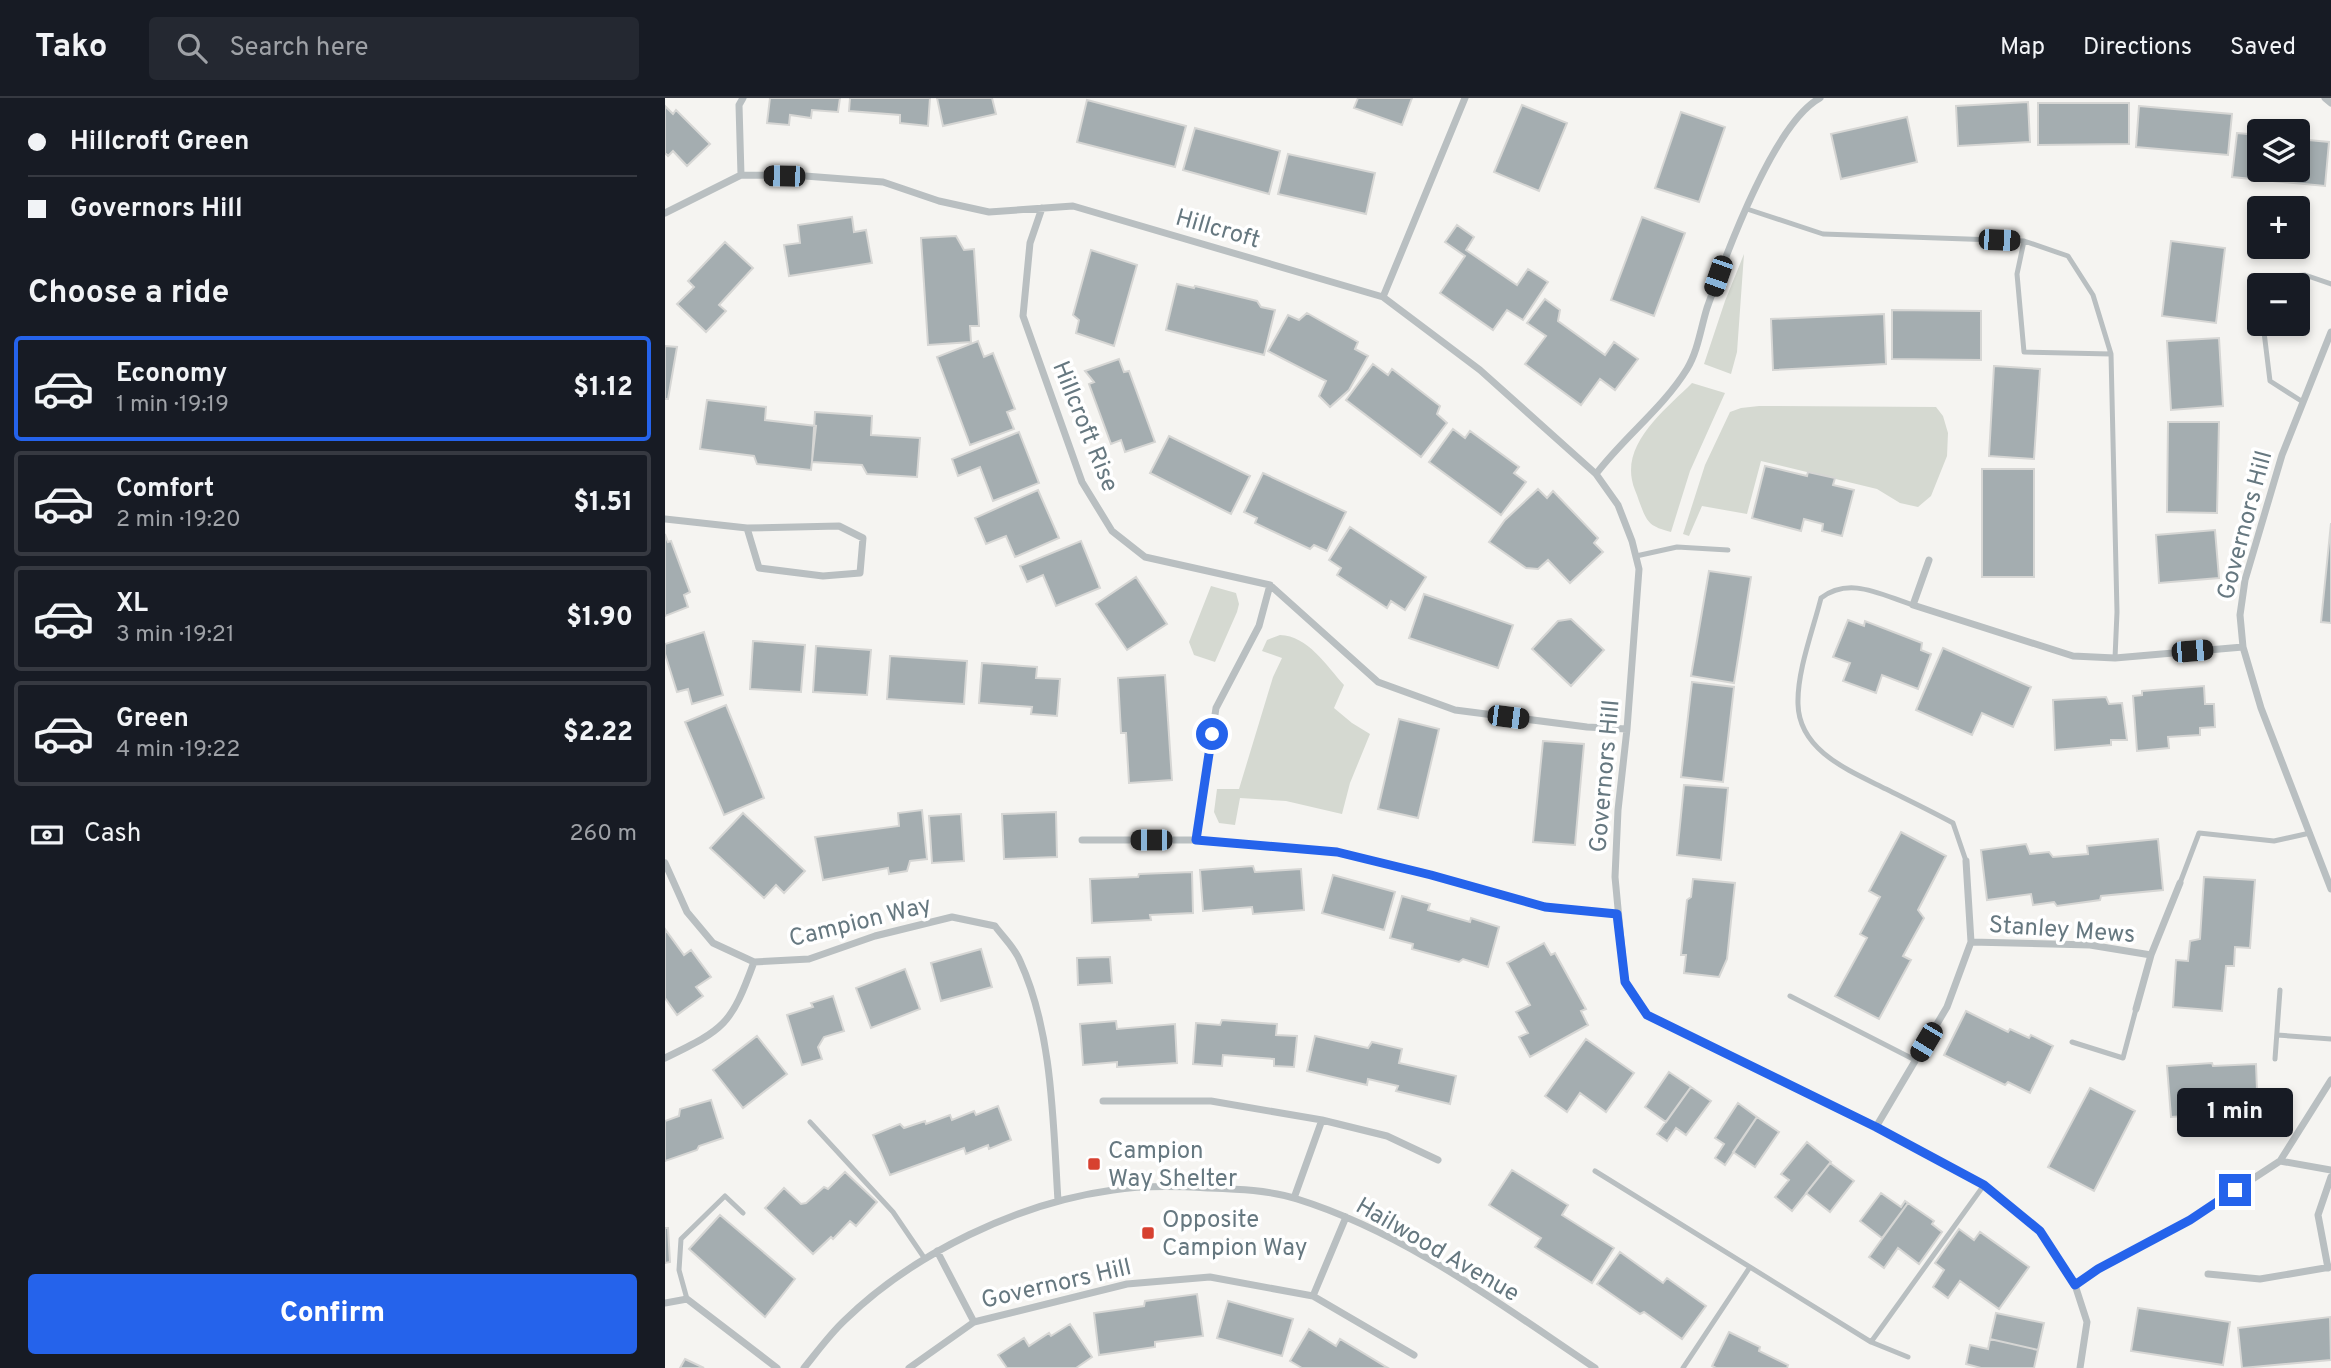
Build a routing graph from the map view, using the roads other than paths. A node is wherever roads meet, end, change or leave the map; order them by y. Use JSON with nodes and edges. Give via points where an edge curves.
{"nodes":[{"id":1,"x":743,"y":98,"type":"edge"},
{"id":2,"x":1465,"y":98,"type":"edge"},
{"id":3,"x":1819,"y":98,"type":"edge"},
{"id":4,"x":2325,"y":98,"type":"edge"},
{"id":5,"x":1807,"y":101,"type":"edge"},
{"id":6,"x":2331,"y":103,"type":"edge"},
{"id":7,"x":741,"y":175,"type":"junction"},
{"id":8,"x":1042,"y":208,"type":"junction"},
{"id":9,"x":1747,"y":209,"type":"junction"},
{"id":10,"x":665,"y":213,"type":"edge"},
{"id":11,"x":2024,"y":241,"type":"junction"},
{"id":12,"x":2310,"y":277,"type":"edge"},
{"id":13,"x":2331,"y":284,"type":"edge"},
{"id":14,"x":1383,"y":297,"type":"junction"},
{"id":15,"x":2331,"y":332,"type":"edge"},
{"id":16,"x":2264,"y":336,"type":"edge"},
{"id":17,"x":2112,"y":354,"type":"junction"},
{"id":18,"x":2303,"y":402,"type":"junction"},
{"id":19,"x":1596,"y":474,"type":"junction"},
{"id":20,"x":665,"y":519,"type":"edge"},
{"id":21,"x":747,"y":528,"type":"junction"},
{"id":22,"x":1728,"y":550,"type":"dead end"},
{"id":23,"x":1636,"y":556,"type":"junction"},
{"id":24,"x":1929,"y":560,"type":"dead end"},
{"id":25,"x":1270,"y":585,"type":"junction"},
{"id":26,"x":1913,"y":605,"type":"junction"},
{"id":27,"x":2243,"y":647,"type":"junction"},
{"id":28,"x":2115,"y":658,"type":"junction"},
{"id":29,"x":1627,"y":729,"type":"junction"},
{"id":30,"x":2310,"y":833,"type":"junction"},
{"id":31,"x":1082,"y":840,"type":"dead end"},
{"id":32,"x":1196,"y":840,"type":"junction"},
{"id":33,"x":1966,"y":860,"type":"joint"},
{"id":34,"x":665,"y":863,"type":"edge"},
{"id":35,"x":2180,"y":883,"type":"joint"},
{"id":36,"x":2331,"y":888,"type":"edge"},
{"id":37,"x":1617,"y":914,"type":"junction"},
{"id":38,"x":1971,"y":942,"type":"junction"},
{"id":39,"x":2151,"y":955,"type":"junction"},
{"id":40,"x":754,"y":962,"type":"junction"},
{"id":41,"x":2280,"y":990,"type":"dead end"},
{"id":42,"x":1790,"y":996,"type":"dead end"},
{"id":43,"x":2136,"y":1009,"type":"joint"},
{"id":44,"x":2277,"y":1035,"type":"junction"},
{"id":45,"x":2331,"y":1039,"type":"edge"},
{"id":46,"x":2072,"y":1042,"type":"dead end"},
{"id":47,"x":665,"y":1058,"type":"edge"},
{"id":48,"x":2275,"y":1059,"type":"dead end"},
{"id":49,"x":1915,"y":1060,"type":"junction"},
{"id":50,"x":2331,"y":1080,"type":"edge"},
{"id":51,"x":1103,"y":1101,"type":"dead end"},
{"id":52,"x":1322,"y":1120,"type":"junction"},
{"id":53,"x":810,"y":1122,"type":"dead end"},
{"id":54,"x":1876,"y":1127,"type":"junction"},
{"id":55,"x":1438,"y":1160,"type":"dead end"},
{"id":56,"x":2280,"y":1161,"type":"junction"},
{"id":57,"x":2331,"y":1170,"type":"edge"},
{"id":58,"x":1595,"y":1171,"type":"dead end"},
{"id":59,"x":2331,"y":1177,"type":"edge"},
{"id":60,"x":1984,"y":1185,"type":"junction"},
{"id":61,"x":1294,"y":1198,"type":"junction"},
{"id":62,"x":1058,"y":1201,"type":"junction"},
{"id":63,"x":743,"y":1213,"type":"dead end"},
{"id":64,"x":1346,"y":1217,"type":"junction"},
{"id":65,"x":937,"y":1251,"type":"junction"},
{"id":66,"x":925,"y":1259,"type":"junction"},
{"id":67,"x":1750,"y":1267,"type":"junction"},
{"id":68,"x":2330,"y":1267,"type":"edge"},
{"id":69,"x":2208,"y":1274,"type":"dead end"},
{"id":70,"x":2075,"y":1285,"type":"junction"},
{"id":71,"x":1313,"y":1296,"type":"junction"},
{"id":72,"x":687,"y":1299,"type":"junction"},
{"id":73,"x":665,"y":1303,"type":"edge"},
{"id":74,"x":974,"y":1322,"type":"junction"},
{"id":75,"x":1871,"y":1342,"type":"junction"},
{"id":76,"x":1414,"y":1355,"type":"dead end"},
{"id":77,"x":1908,"y":1357,"type":"dead end"},
{"id":78,"x":778,"y":1368,"type":"edge"},
{"id":79,"x":804,"y":1368,"type":"edge"},
{"id":80,"x":909,"y":1368,"type":"edge"},
{"id":81,"x":1595,"y":1368,"type":"edge"},
{"id":82,"x":1683,"y":1368,"type":"edge"},
{"id":83,"x":2080,"y":1368,"type":"edge"}],
"edges":[{"from":1,"to":7,"type":"street","via":[[739,105]]},
{"from":2,"to":14,"type":"street"},
{"from":3,"to":5,"type":"street"},
{"from":4,"to":6,"type":"street"},
{"from":5,"to":9,"type":"street","via":[[1782,136]]},
{"from":7,"to":8,"type":"street","name":"Hillcroft","via":[[883,183],[989,212]]},
{"from":7,"to":10,"type":"street"},
{"from":8,"to":14,"type":"street","name":"Hillcroft","via":[[1073,206]]},
{"from":8,"to":25,"type":"street","name":"Hillcroft Rise","via":[[1030,243],[1023,316],[1081,482],[1111,531],[1145,557]]},
{"from":9,"to":11,"type":"lane","via":[[1823,234]]},
{"from":9,"to":19,"type":"street","via":[[1725,255],[1689,365]]},
{"from":11,"to":17,"type":"lane","via":[[2068,256],[2093,295]]},
{"from":11,"to":17,"type":"lane","via":[[2017,274],[2024,352]]},
{"from":12,"to":13,"type":"lane"},
{"from":14,"to":19,"type":"street","name":"Hillcroft","via":[[1480,370]]},
{"from":15,"to":18,"type":"street","name":"Governors Hill"},
{"from":16,"to":18,"type":"lane","via":[[2270,381]]},
{"from":17,"to":28,"type":"lane"},
{"from":18,"to":27,"type":"street","name":"Governors Hill","via":[[2282,455],[2245,580],[2240,615]]},
{"from":19,"to":23,"type":"street","name":"Governors Hill","via":[[1618,505]]},
{"from":20,"to":21,"type":"street"},
{"from":21,"to":21,"type":"street","via":[[839,526],[863,538],[860,573],[823,576],[759,568]]},
{"from":22,"to":23,"type":"lane","via":[[1677,547]]},
{"from":23,"to":29,"type":"street","name":"Governors Hill","via":[[1639,569]]},
{"from":24,"to":26,"type":"street"},
{"from":25,"to":29,"type":"street","name":"Hillcroft Rise","via":[[1378,682],[1455,710]]},
{"from":25,"to":32,"type":"street","via":[[1259,626],[1216,708]]},
{"from":26,"to":28,"type":"street","via":[[2073,656]]},
{"from":26,"to":33,"type":"lane","via":[[1850,585],[1821,598],[1798,689],[1798,708],[1804,729],[1839,766],[1954,823]]},
{"from":27,"to":28,"type":"street"},
{"from":27,"to":30,"type":"street","name":"Governors Hill","via":[[2261,708]]},
{"from":29,"to":37,"type":"street","name":"Governors Hill","via":[[1618,810]]},
{"from":30,"to":35,"type":"lane","via":[[2274,841],[2199,833]]},
{"from":30,"to":36,"type":"street","name":"Governors Hill"},
{"from":31,"to":32,"type":"street"},
{"from":32,"to":37,"type":"street","via":[[1337,852],[1545,907]]},
{"from":33,"to":38,"type":"street","name":"Stanley Mews"},
{"from":34,"to":40,"type":"street","name":"Campion Way","via":[[687,912],[713,943]]},
{"from":35,"to":39,"type":"street","name":"Stanley Mews"},
{"from":37,"to":54,"type":"street","name":"Governors Hill","via":[[1625,982],[1647,1015]]},
{"from":38,"to":39,"type":"street","name":"Stanley Mews","via":[[2090,946]]},
{"from":38,"to":49,"type":"street","name":"Stanley Mews","via":[[1947,1007]]},
{"from":39,"to":43,"type":"street","name":"Stanley Mews"},
{"from":40,"to":47,"type":"street","via":[[728,1021],[707,1038]]},
{"from":40,"to":62,"type":"street","name":"Campion Way","via":[[809,959],[875,936],[952,918],[995,926],[1020,959],[1037,1008],[1050,1090]]},
{"from":41,"to":44,"type":"lane"},
{"from":42,"to":49,"type":"lane"},
{"from":43,"to":46,"type":"lane","via":[[2123,1058]]},
{"from":44,"to":45,"type":"lane"},
{"from":44,"to":48,"type":"lane"},
{"from":49,"to":54,"type":"street","name":"Stanley Mews"},
{"from":50,"to":56,"type":"street"},
{"from":51,"to":52,"type":"street","via":[[1211,1101]]},
{"from":52,"to":55,"type":"street","via":[[1387,1136]]},
{"from":52,"to":61,"type":"street"},
{"from":53,"to":66,"type":"lane","via":[[893,1212]]},
{"from":54,"to":60,"type":"street","name":"Governors Hill"},
{"from":56,"to":57,"type":"street"},
{"from":56,"to":70,"type":"street","via":[[2190,1220]]},
{"from":58,"to":67,"type":"lane"},
{"from":59,"to":68,"type":"street","via":[[2318,1215]]},
{"from":60,"to":70,"type":"street","name":"Governors Hill","via":[[2040,1231]]},
{"from":60,"to":75,"type":"lane"},
{"from":61,"to":62,"type":"street","name":"Hailwood Avenue","via":[[1244,1190],[1142,1186]]},
{"from":61,"to":64,"type":"street","name":"Hailwood Avenue"},
{"from":62,"to":65,"type":"street","name":"Hailwood Avenue"},
{"from":63,"to":72,"type":"lane","via":[[725,1196],[681,1239],[679,1270]]},
{"from":64,"to":71,"type":"street"},
{"from":64,"to":81,"type":"street","name":"Hailwood Avenue","via":[[1441,1267]]},
{"from":65,"to":66,"type":"street","name":"Hailwood Avenue"},
{"from":65,"to":74,"type":"street","name":"Governors Hill"},
{"from":66,"to":79,"type":"street","name":"Hailwood Avenue","via":[[846,1319]]},
{"from":67,"to":75,"type":"lane"},
{"from":67,"to":82,"type":"lane"},
{"from":68,"to":69,"type":"street","via":[[2260,1279]]},
{"from":70,"to":83,"type":"street","name":"Governors Hill","via":[[2087,1322]]},
{"from":71,"to":74,"type":"street","name":"Governors Hill","via":[[1210,1277],[1127,1284]]},
{"from":71,"to":76,"type":"street","name":"Governors Hill"},
{"from":72,"to":73,"type":"street"},
{"from":72,"to":78,"type":"street"},
{"from":74,"to":80,"type":"street","name":"Governors Hill"},
{"from":75,"to":77,"type":"lane"}]}
